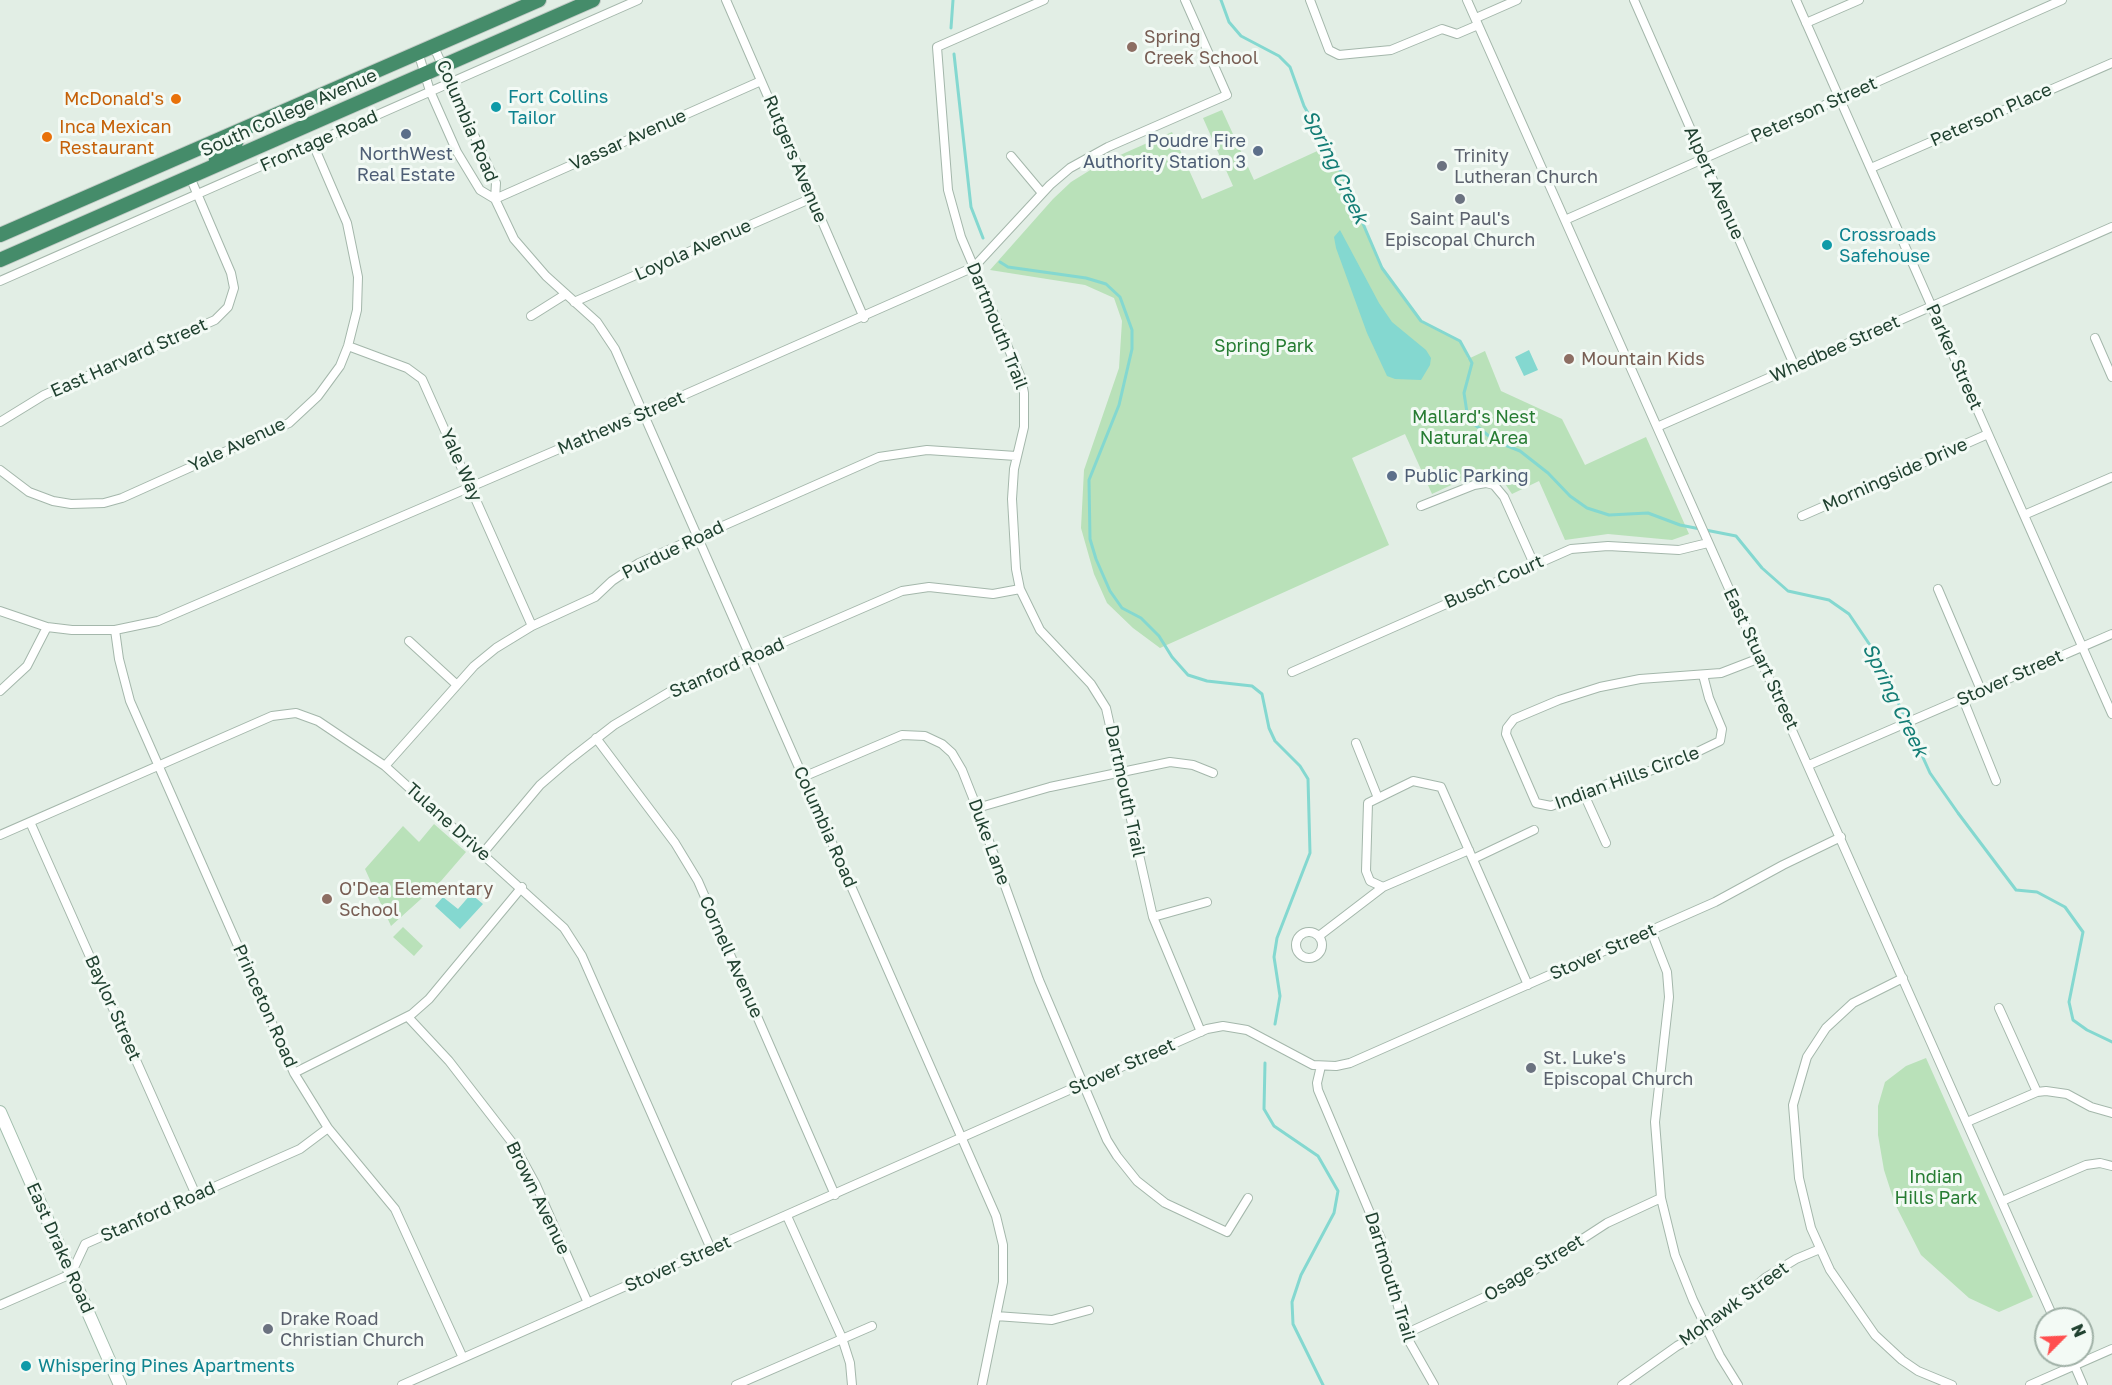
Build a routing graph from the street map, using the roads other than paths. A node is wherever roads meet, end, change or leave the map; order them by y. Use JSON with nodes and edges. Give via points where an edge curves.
{"nodes":[{"id":1,"x":539,"y":0,"type":"edge"},
{"id":2,"x":593,"y":0,"type":"edge"},
{"id":3,"x":638,"y":0,"type":"edge"},
{"id":4,"x":726,"y":0,"type":"edge"},
{"id":5,"x":1044,"y":0,"type":"edge"},
{"id":6,"x":1185,"y":0,"type":"edge"},
{"id":7,"x":1310,"y":0,"type":"edge"},
{"id":8,"x":1467,"y":0,"type":"edge"},
{"id":9,"x":1517,"y":0,"type":"edge"},
{"id":10,"x":1634,"y":0,"type":"edge"},
{"id":11,"x":1796,"y":0,"type":"edge"},
{"id":12,"x":1859,"y":0,"type":"edge"},
{"id":13,"x":2062,"y":0,"type":"edge"},
{"id":14,"x":1477,"y":22,"type":"junction"},
{"id":15,"x":1806,"y":23,"type":"junction"},
{"id":16,"x":433,"y":45,"type":"junction"},
{"id":17,"x":418,"y":52,"type":"junction"},
{"id":18,"x":2112,"y":63,"type":"edge"},
{"id":19,"x":445,"y":65,"type":"junction"},
{"id":20,"x":425,"y":74,"type":"junction"},
{"id":21,"x":452,"y":81,"type":"junction"},
{"id":22,"x":761,"y":81,"type":"junction"},
{"id":23,"x":430,"y":90,"type":"junction"},
{"id":24,"x":1840,"y":99,"type":"junction"},
{"id":25,"x":241,"y":130,"type":"junction"},
{"id":26,"x":313,"y":144,"type":"junction"},
{"id":27,"x":1011,"y":156,"type":"dead end"},
{"id":28,"x":1704,"y":159,"type":"junction"},
{"id":29,"x":216,"y":165,"type":"junction"},
{"id":30,"x":1871,"y":168,"type":"junction"},
{"id":31,"x":190,"y":177,"type":"junction"},
{"id":32,"x":1042,"y":193,"type":"junction"},
{"id":33,"x":197,"y":194,"type":"junction"},
{"id":34,"x":812,"y":198,"type":"junction"},
{"id":35,"x":495,"y":199,"type":"junction"},
{"id":36,"x":1565,"y":220,"type":"junction"},
{"id":37,"x":2112,"y":227,"type":"edge"},
{"id":38,"x":0,"y":235,"type":"edge"},
{"id":39,"x":0,"y":260,"type":"edge"},
{"id":40,"x":974,"y":267,"type":"junction"},
{"id":41,"x":0,"y":280,"type":"edge"},
{"id":42,"x":566,"y":294,"type":"junction"},
{"id":43,"x":574,"y":302,"type":"junction"},
{"id":44,"x":1932,"y":306,"type":"junction"},
{"id":45,"x":531,"y":316,"type":"dead end"},
{"id":46,"x":864,"y":318,"type":"junction"},
{"id":47,"x":2095,"y":339,"type":"dead end"},
{"id":48,"x":348,"y":346,"type":"junction"},
{"id":49,"x":1795,"y":367,"type":"junction"},
{"id":50,"x":2112,"y":377,"type":"edge"},
{"id":51,"x":643,"y":414,"type":"junction"},
{"id":52,"x":0,"y":422,"type":"edge"},
{"id":53,"x":1657,"y":428,"type":"junction"},
{"id":54,"x":1988,"y":434,"type":"junction"},
{"id":55,"x":1016,"y":456,"type":"junction"},
{"id":56,"x":0,"y":470,"type":"edge"},
{"id":57,"x":2112,"y":477,"type":"edge"},
{"id":58,"x":471,"y":487,"type":"junction"},
{"id":59,"x":1420,"y":506,"type":"dead end"},
{"id":60,"x":2024,"y":515,"type":"junction"},
{"id":61,"x":1802,"y":516,"type":"dead end"},
{"id":62,"x":697,"y":537,"type":"junction"},
{"id":63,"x":1707,"y":542,"type":"junction"},
{"id":64,"x":1534,"y":564,"type":"junction"},
{"id":65,"x":1020,"y":589,"type":"junction"},
{"id":66,"x":1938,"y":589,"type":"dead end"},
{"id":67,"x":0,"y":611,"type":"edge"},
{"id":68,"x":532,"y":626,"type":"junction"},
{"id":69,"x":47,"y":627,"type":"junction"},
{"id":70,"x":115,"y":630,"type":"junction"},
{"id":71,"x":2112,"y":634,"type":"edge"},
{"id":72,"x":409,"y":641,"type":"dead end"},
{"id":73,"x":2082,"y":646,"type":"junction"},
{"id":74,"x":750,"y":657,"type":"junction"},
{"id":75,"x":1760,"y":658,"type":"junction"},
{"id":76,"x":1292,"y":672,"type":"dead end"},
{"id":77,"x":1703,"y":675,"type":"junction"},
{"id":78,"x":457,"y":685,"type":"junction"},
{"id":79,"x":1981,"y":690,"type":"junction"},
{"id":80,"x":0,"y":691,"type":"edge"},
{"id":81,"x":1963,"y":699,"type":"junction"},
{"id":82,"x":2112,"y":714,"type":"edge"},
{"id":83,"x":596,"y":738,"type":"junction"},
{"id":84,"x":1356,"y":743,"type":"dead end"},
{"id":85,"x":1809,"y":765,"type":"junction"},
{"id":86,"x":158,"y":766,"type":"junction"},
{"id":87,"x":385,"y":766,"type":"junction"},
{"id":88,"x":1120,"y":772,"type":"junction"},
{"id":89,"x":1213,"y":773,"type":"dead end"},
{"id":90,"x":803,"y":777,"type":"junction"},
{"id":91,"x":1996,"y":781,"type":"dead end"},
{"id":92,"x":1583,"y":792,"type":"junction"},
{"id":93,"x":1378,"y":798,"type":"junction"},
{"id":94,"x":977,"y":808,"type":"junction"},
{"id":95,"x":30,"y":822,"type":"junction"},
{"id":96,"x":1534,"y":830,"type":"dead end"},
{"id":97,"x":0,"y":836,"type":"edge"},
{"id":98,"x":1842,"y":837,"type":"junction"},
{"id":99,"x":1606,"y":843,"type":"dead end"},
{"id":100,"x":1469,"y":850,"type":"junction"},
{"id":101,"x":483,"y":853,"type":"junction"},
{"id":102,"x":1473,"y":859,"type":"junction"},
{"id":103,"x":522,"y":887,"type":"junction"},
{"id":104,"x":1383,"y":887,"type":"junction"},
{"id":105,"x":1207,"y":902,"type":"dead end"},
{"id":106,"x":1153,"y":917,"type":"junction"},
{"id":107,"x":1651,"y":931,"type":"junction"},
{"id":108,"x":1319,"y":936,"type":"dead end"},
{"id":109,"x":1903,"y":978,"type":"junction"},
{"id":110,"x":1528,"y":985,"type":"junction"},
{"id":111,"x":1999,"y":1008,"type":"dead end"},
{"id":112,"x":408,"y":1017,"type":"junction"},
{"id":113,"x":1201,"y":1032,"type":"junction"},
{"id":114,"x":1321,"y":1066,"type":"junction"},
{"id":115,"x":294,"y":1073,"type":"junction"},
{"id":116,"x":1084,"y":1085,"type":"junction"},
{"id":117,"x":2037,"y":1092,"type":"junction"},
{"id":118,"x":0,"y":1112,"type":"edge"},
{"id":119,"x":2112,"y":1113,"type":"edge"},
{"id":120,"x":1967,"y":1122,"type":"junction"},
{"id":121,"x":328,"y":1128,"type":"junction"},
{"id":122,"x":963,"y":1138,"type":"junction"},
{"id":123,"x":2112,"y":1166,"type":"edge"},
{"id":124,"x":196,"y":1195,"type":"junction"},
{"id":125,"x":835,"y":1195,"type":"junction"},
{"id":126,"x":1248,"y":1198,"type":"dead end"},
{"id":127,"x":1661,"y":1198,"type":"junction"},
{"id":128,"x":2002,"y":1202,"type":"junction"},
{"id":129,"x":787,"y":1216,"type":"junction"},
{"id":130,"x":711,"y":1249,"type":"junction"},
{"id":131,"x":1820,"y":1249,"type":"junction"},
{"id":132,"x":71,"y":1274,"type":"junction"},
{"id":133,"x":588,"y":1303,"type":"junction"},
{"id":134,"x":0,"y":1305,"type":"edge"},
{"id":135,"x":2049,"y":1307,"type":"edge"},
{"id":136,"x":1089,"y":1310,"type":"dead end"},
{"id":137,"x":996,"y":1316,"type":"junction"},
{"id":138,"x":872,"y":1326,"type":"dead end"},
{"id":139,"x":1706,"y":1330,"type":"junction"},
{"id":140,"x":1405,"y":1334,"type":"junction"},
{"id":141,"x":842,"y":1338,"type":"junction"},
{"id":142,"x":2112,"y":1349,"type":"edge"},
{"id":143,"x":2094,"y":1357,"type":"edge"},
{"id":144,"x":463,"y":1358,"type":"junction"},
{"id":145,"x":2070,"y":1367,"type":"edge"},
{"id":146,"x":2075,"y":1367,"type":"edge"},
{"id":147,"x":120,"y":1385,"type":"edge"},
{"id":148,"x":402,"y":1385,"type":"edge"},
{"id":149,"x":736,"y":1385,"type":"edge"},
{"id":150,"x":852,"y":1385,"type":"edge"},
{"id":151,"x":982,"y":1385,"type":"edge"},
{"id":152,"x":1434,"y":1385,"type":"edge"},
{"id":153,"x":1622,"y":1385,"type":"edge"},
{"id":154,"x":1738,"y":1385,"type":"edge"},
{"id":155,"x":1952,"y":1385,"type":"edge"},
{"id":156,"x":2030,"y":1385,"type":"edge"},
{"id":157,"x":2083,"y":1385,"type":"edge"}],
"edges":[{"from":1,"to":16,"type":"highway","name":"South College Avenue"},
{"from":2,"to":19,"type":"highway","name":"South College Avenue"},
{"from":3,"to":21,"type":"street","name":"Frontage Road"},
{"from":4,"to":22,"type":"street","name":"Rutgers Avenue"},
{"from":5,"to":40,"type":"street","name":"Dartmouth Trail","via":[[937,47],[948,190],[960,237]]},
{"from":6,"to":32,"type":"street","name":"Mathews Street","via":[[1227,95],[1085,159]]},
{"from":7,"to":14,"type":"street","via":[[1329,50],[1339,55],[1391,50],[1442,28],[1458,34]]},
{"from":8,"to":14,"type":"street","name":"East Stuart Street"},
{"from":9,"to":14,"type":"street"},
{"from":10,"to":28,"type":"street","name":"Alpert Avenue"},
{"from":11,"to":15,"type":"street","name":"Parker Street"},
{"from":12,"to":15,"type":"street"},
{"from":13,"to":24,"type":"street","name":"Peterson Street"},
{"from":14,"to":36,"type":"street","name":"East Stuart Street"},
{"from":15,"to":24,"type":"street","name":"Parker Street"},
{"from":16,"to":17,"type":"highway","name":"South College Avenue"},
{"from":16,"to":19,"type":"street","name":"Columbia Road"},
{"from":17,"to":20,"type":"street","name":"Columbia Road"},
{"from":17,"to":25,"type":"highway","name":"South College Avenue"},
{"from":18,"to":30,"type":"street","name":"Peterson Place"},
{"from":19,"to":20,"type":"highway","name":"South College Avenue"},
{"from":19,"to":21,"type":"street","name":"Columbia Road"},
{"from":20,"to":23,"type":"street","name":"Columbia Road"},
{"from":20,"to":29,"type":"highway","name":"South College Avenue"},
{"from":21,"to":23,"type":"street","name":"Frontage Road"},
{"from":21,"to":35,"type":"street","name":"Columbia Road","via":[[496,183]]},
{"from":22,"to":34,"type":"street","name":"Rutgers Avenue"},
{"from":22,"to":35,"type":"street","name":"Vassar Avenue"},
{"from":23,"to":26,"type":"street","name":"Frontage Road"},
{"from":23,"to":35,"type":"street","name":"Columbia Road","via":[[457,152],[480,190]]},
{"from":24,"to":28,"type":"street","name":"Peterson Street"},
{"from":24,"to":30,"type":"street","name":"Parker Street"},
{"from":25,"to":29,"type":"highway","via":[[235,145],[216,158]]},
{"from":25,"to":38,"type":"highway","name":"South College Avenue"},
{"from":26,"to":33,"type":"street","name":"Frontage Road"},
{"from":26,"to":48,"type":"street","name":"Yale Avenue","via":[[347,223],[356,260],[357,310]]},
{"from":27,"to":32,"type":"street"},
{"from":28,"to":36,"type":"street","name":"Peterson Street"},
{"from":28,"to":49,"type":"street","name":"Alpert Avenue"},
{"from":29,"to":31,"type":"highway","name":"South College Avenue"},
{"from":30,"to":44,"type":"street","name":"Parker Street"},
{"from":31,"to":33,"type":"street","name":"East Harvard Street"},
{"from":31,"to":39,"type":"highway","name":"South College Avenue"},
{"from":32,"to":40,"type":"street","name":"Mathews Street"},
{"from":33,"to":41,"type":"street","name":"Frontage Road"},
{"from":33,"to":52,"type":"street","name":"East Harvard Street","via":[[233,280],[232,298],[221,315],[44,395]]},
{"from":34,"to":43,"type":"street","name":"Loyola Avenue"},
{"from":34,"to":46,"type":"street","name":"Rutgers Avenue"},
{"from":35,"to":42,"type":"street","name":"Columbia Road","via":[[514,239]]},
{"from":36,"to":53,"type":"street","name":"East Stuart Street"},
{"from":37,"to":44,"type":"street","name":"Whedbee Street"},
{"from":40,"to":46,"type":"street","name":"Mathews Street"},
{"from":40,"to":55,"type":"street","name":"Dartmouth Trail","via":[[1023,385],[1024,427]]},
{"from":42,"to":43,"type":"street","name":"Columbia Road"},
{"from":42,"to":45,"type":"street"},
{"from":43,"to":51,"type":"street","name":"Columbia Road","via":[[606,334]]},
{"from":44,"to":49,"type":"street","name":"Whedbee Street"},
{"from":44,"to":54,"type":"street","name":"Parker Street"},
{"from":46,"to":51,"type":"street","name":"Mathews Street"},
{"from":47,"to":50,"type":"street"},
{"from":48,"to":56,"type":"street","name":"Yale Avenue","via":[[330,382],[289,423],[122,498],[89,505],[53,501],[29,492]]},
{"from":48,"to":58,"type":"street","name":"Yale Way","via":[[407,368],[422,379]]},
{"from":49,"to":53,"type":"street","name":"Whedbee Street"},
{"from":51,"to":58,"type":"street","name":"Mathews Street"},
{"from":51,"to":62,"type":"street","name":"Columbia Road"},
{"from":53,"to":63,"type":"street","name":"East Stuart Street"},
{"from":54,"to":60,"type":"street","name":"Parker Street"},
{"from":54,"to":61,"type":"street","name":"Morningside Drive"},
{"from":55,"to":62,"type":"street","name":"Purdue Road","via":[[927,450],[879,457]]},
{"from":55,"to":65,"type":"street","name":"Dartmouth Trail","via":[[1012,523]]},
{"from":57,"to":60,"type":"street"},
{"from":58,"to":68,"type":"street","name":"Yale Way"},
{"from":58,"to":70,"type":"street","name":"Mathews Street","via":[[177,614]]},
{"from":59,"to":64,"type":"street","via":[[1474,485],[1494,485],[1504,497]]},
{"from":60,"to":73,"type":"street","name":"Parker Street"},
{"from":62,"to":68,"type":"street","name":"Purdue Road","via":[[639,563],[595,597]]},
{"from":62,"to":74,"type":"street","name":"Columbia Road"},
{"from":63,"to":64,"type":"street","name":"Busch Court","via":[[1679,550],[1584,547]]},
{"from":63,"to":75,"type":"street","name":"East Stuart Street"},
{"from":64,"to":76,"type":"street","name":"Busch Court"},
{"from":65,"to":74,"type":"street","name":"Stanford Road","via":[[993,594],[928,587],[902,591]]},
{"from":65,"to":88,"type":"street","name":"Dartmouth Trail","via":[[1040,630],[1100,695]]},
{"from":66,"to":79,"type":"street"},
{"from":67,"to":69,"type":"street"},
{"from":68,"to":78,"type":"street","name":"Purdue Road","via":[[496,648]]},
{"from":69,"to":70,"type":"street","name":"Mathews Street"},
{"from":69,"to":80,"type":"street","via":[[27,666]]},
{"from":70,"to":86,"type":"street","name":"Princeton Road","via":[[123,677]]},
{"from":71,"to":73,"type":"street","name":"Stover Street"},
{"from":72,"to":78,"type":"street"},
{"from":73,"to":79,"type":"street","name":"Stover Street"},
{"from":73,"to":82,"type":"street","name":"Parker Street"},
{"from":74,"to":83,"type":"street","name":"Stanford Road","via":[[671,691]]},
{"from":74,"to":90,"type":"street","name":"Columbia Road"},
{"from":75,"to":77,"type":"street","name":"Indian Hills Circle","via":[[1721,673]]},
{"from":75,"to":85,"type":"street","name":"East Stuart Street"},
{"from":77,"to":92,"type":"street","name":"Indian Hills Circle","via":[[1722,729],[1720,741],[1670,765]]},
{"from":77,"to":92,"type":"street","name":"Indian Hills Circle","via":[[1640,679],[1600,687],[1559,700],[1508,725],[1506,734],[1536,803],[1551,806]]},
{"from":78,"to":87,"type":"street","name":"Purdue Road"},
{"from":79,"to":81,"type":"street","name":"Stover Street"},
{"from":81,"to":85,"type":"street","name":"Stover Street"},
{"from":81,"to":91,"type":"street"},
{"from":83,"to":101,"type":"street","name":"Stanford Road","via":[[540,785]]},
{"from":83,"to":125,"type":"street","name":"Cornell Avenue","via":[[675,843],[698,881]]},
{"from":84,"to":93,"type":"street"},
{"from":85,"to":98,"type":"street","name":"East Stuart Street"},
{"from":86,"to":87,"type":"street","name":"Tulane Drive","via":[[285,713],[318,720]]},
{"from":86,"to":95,"type":"street","name":"Tulane Drive"},
{"from":86,"to":115,"type":"street","name":"Princeton Road"},
{"from":87,"to":101,"type":"street","name":"Tulane Drive"},
{"from":88,"to":89,"type":"street","via":[[1170,762]]},
{"from":88,"to":94,"type":"street"},
{"from":88,"to":106,"type":"street","name":"Dartmouth Trail"},
{"from":90,"to":94,"type":"street","name":"Duke Lane","via":[[892,738],[925,736],[942,744],[958,760]]},
{"from":90,"to":122,"type":"street","name":"Columbia Road"},
{"from":92,"to":99,"type":"street"},
{"from":93,"to":100,"type":"street","via":[[1413,781],[1441,787]]},
{"from":93,"to":104,"type":"street","via":[[1368,803],[1366,871],[1370,881]]},
{"from":94,"to":116,"type":"street","name":"Duke Lane","via":[[1039,980]]},
{"from":95,"to":97,"type":"street","name":"Tulane Drive"},
{"from":95,"to":124,"type":"street","name":"Baylor Street"},
{"from":96,"to":102,"type":"street"},
{"from":98,"to":107,"type":"street","name":"Stover Street"},
{"from":98,"to":109,"type":"street","name":"East Stuart Street"},
{"from":100,"to":102,"type":"street"},
{"from":100,"to":104,"type":"street"},
{"from":101,"to":103,"type":"street","name":"Tulane Drive"},
{"from":102,"to":110,"type":"street"},
{"from":103,"to":112,"type":"street","via":[[429,999]]},
{"from":103,"to":130,"type":"street","name":"Tulane Drive","via":[[564,928],[582,956]]},
{"from":104,"to":108,"type":"street"},
{"from":105,"to":106,"type":"street"},
{"from":106,"to":113,"type":"street","name":"Dartmouth Trail"},
{"from":107,"to":110,"type":"street","name":"Stover Street"},
{"from":107,"to":127,"type":"street","via":[[1665,965],[1669,997],[1655,1122]]},
{"from":109,"to":120,"type":"street","name":"East Stuart Street"},
{"from":109,"to":131,"type":"street","via":[[1870,993],[1838,1016],[1814,1044],[1802,1069],[1793,1105],[1794,1137],[1804,1203]]},
{"from":110,"to":114,"type":"street","name":"Stover Street","via":[[1350,1063]]},
{"from":111,"to":117,"type":"street"},
{"from":112,"to":115,"type":"street"},
{"from":112,"to":133,"type":"street","name":"Brown Avenue","via":[[449,1061],[514,1145]]},
{"from":113,"to":114,"type":"street","name":"Stover Street","via":[[1222,1026],[1247,1030],[1307,1063]]},
{"from":113,"to":116,"type":"street","name":"Stover Street"},
{"from":114,"to":140,"type":"street","name":"Dartmouth Trail","via":[[1318,1090],[1381,1239]]},
{"from":115,"to":121,"type":"street","name":"Princeton Road"},
{"from":116,"to":122,"type":"street","name":"Stover Street"},
{"from":116,"to":126,"type":"street","name":"Duke Lane","via":[[1117,1156],[1137,1181],[1165,1203],[1227,1232]]},
{"from":117,"to":119,"type":"street","via":[[2058,1092]]},
{"from":117,"to":120,"type":"street"},
{"from":118,"to":132,"type":"main road","name":"East Drake Road"},
{"from":120,"to":128,"type":"street","name":"East Stuart Street"},
{"from":121,"to":124,"type":"street","name":"Stanford Road","via":[[300,1149]]},
{"from":121,"to":144,"type":"street","name":"Princeton Road","via":[[395,1209]]},
{"from":122,"to":125,"type":"street","name":"Stover Street"},
{"from":122,"to":137,"type":"street","name":"Columbia Road","via":[[996,1216],[1003,1245],[1003,1282]]},
{"from":123,"to":128,"type":"street","via":[[2086,1165]]},
{"from":124,"to":132,"type":"street","name":"Stanford Road","via":[[85,1244]]},
{"from":125,"to":129,"type":"street","name":"Stover Street"},
{"from":127,"to":139,"type":"street","via":[[1675,1254]]},
{"from":127,"to":140,"type":"street","name":"Osage Street","via":[[1608,1223],[1513,1284]]},
{"from":128,"to":135,"type":"street","name":"East Stuart Street"},
{"from":129,"to":130,"type":"street","name":"Stover Street"},
{"from":129,"to":141,"type":"street"},
{"from":130,"to":133,"type":"street","name":"Stover Street"},
{"from":131,"to":139,"type":"street","name":"Mohawk Street","via":[[1765,1278]]},
{"from":131,"to":155,"type":"street","via":[[1843,1292],[1875,1335],[1910,1366]]},
{"from":132,"to":134,"type":"street"},
{"from":132,"to":147,"type":"main road","name":"East Drake Road"},
{"from":133,"to":144,"type":"street","name":"Stover Street"},
{"from":136,"to":137,"type":"street","via":[[1052,1320]]},
{"from":137,"to":151,"type":"street","name":"Columbia Road"},
{"from":138,"to":141,"type":"street"},
{"from":139,"to":153,"type":"street","name":"Mohawk Street"},
{"from":139,"to":154,"type":"street"},
{"from":140,"to":152,"type":"street","name":"Dartmouth Trail"},
{"from":141,"to":149,"type":"street"},
{"from":141,"to":150,"type":"street"},
{"from":142,"to":143,"type":"street"},
{"from":144,"to":148,"type":"street","name":"Stover Street"},
{"from":145,"to":156,"type":"street"},
{"from":146,"to":157,"type":"street"}]}
